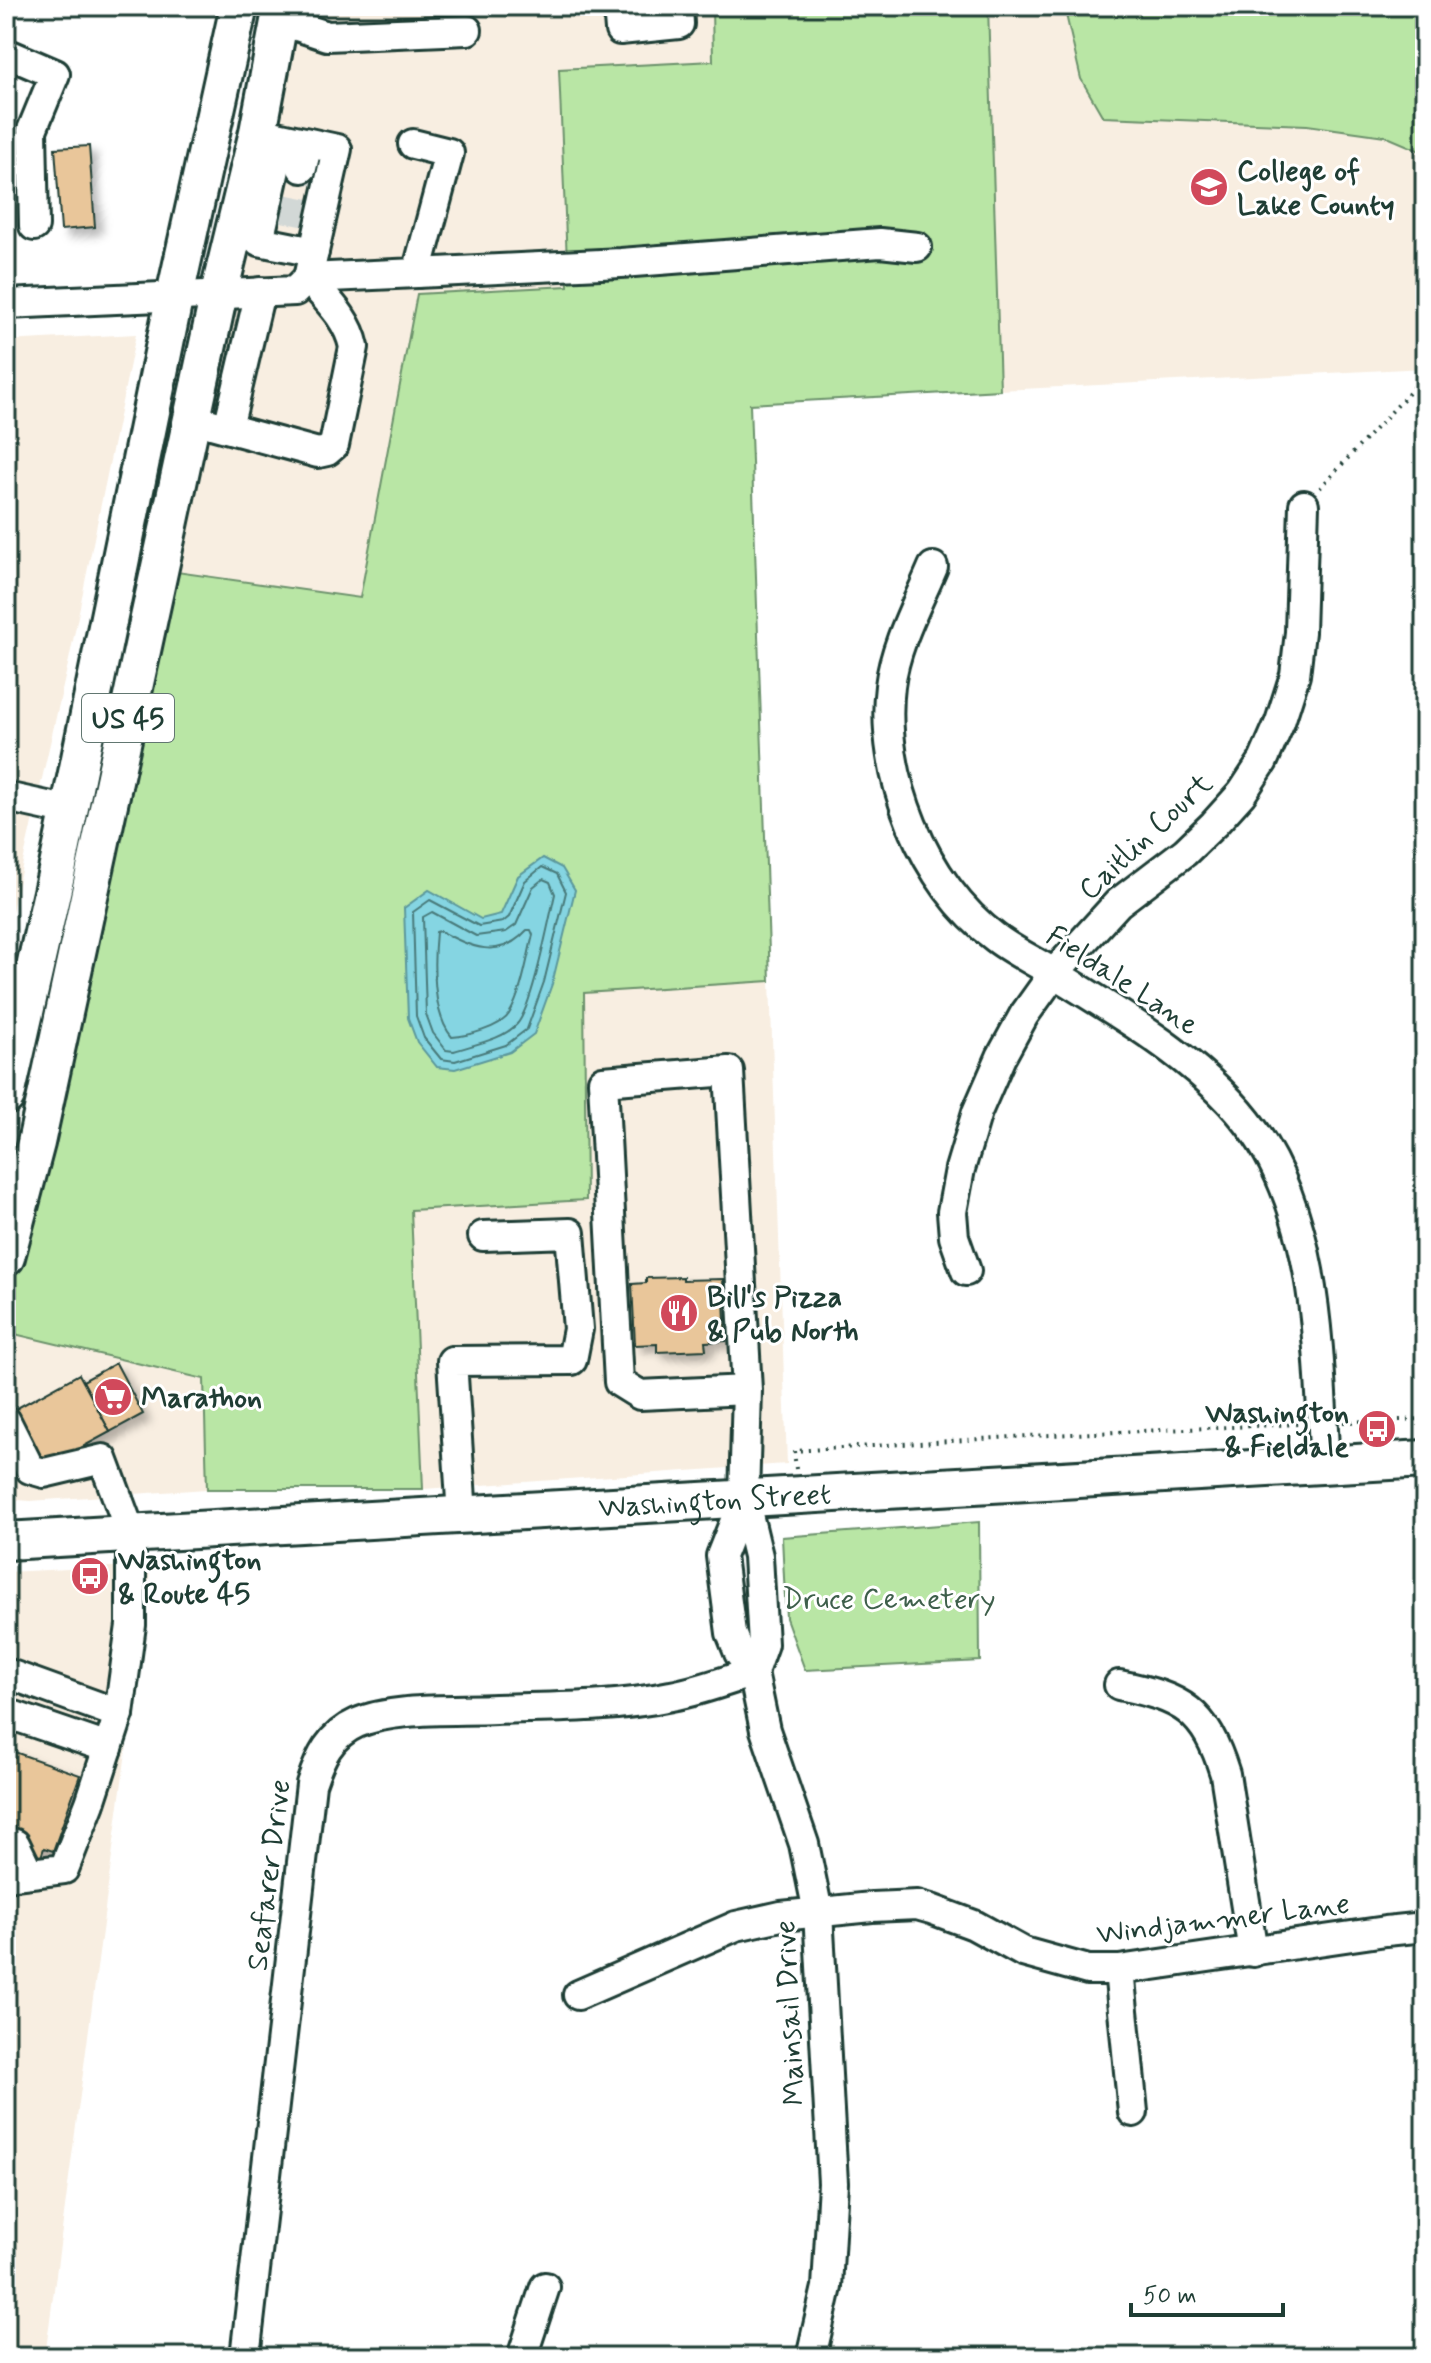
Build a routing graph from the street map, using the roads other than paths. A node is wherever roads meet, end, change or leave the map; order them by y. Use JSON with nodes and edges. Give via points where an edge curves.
{"nodes":[{"id":1,"x":239,"y":6,"type":"edge"},
{"id":2,"x":618,"y":6,"type":"edge"},
{"id":3,"x":678,"y":6,"type":"edge"},
{"id":4,"x":280,"y":13,"type":"edge"},
{"id":5,"x":467,"y":30,"type":"dead end"},
{"id":6,"x":6,"y":53,"type":"edge"},
{"id":7,"x":413,"y":144,"type":"dead end"},
{"id":8,"x":287,"y":145,"type":"junction"},
{"id":9,"x":34,"y":226,"type":"dead end"},
{"id":10,"x":917,"y":247,"type":"dead end"},
{"id":11,"x":300,"y":250,"type":"junction"},
{"id":12,"x":417,"y":273,"type":"junction"},
{"id":13,"x":260,"y":292,"type":"junction"},
{"id":14,"x":219,"y":293,"type":"junction"},
{"id":15,"x":175,"y":295,"type":"junction"},
{"id":16,"x":6,"y":304,"type":"edge"},
{"id":17,"x":193,"y":419,"type":"junction"},
{"id":18,"x":228,"y":428,"type":"junction"},
{"id":19,"x":1304,"y":505,"type":"road end"},
{"id":20,"x":933,"y":567,"type":"dead end"},
{"id":21,"x":6,"y":797,"type":"edge"},
{"id":22,"x":70,"y":811,"type":"junction"},
{"id":23,"x":1054,"y":973,"type":"junction"},
{"id":24,"x":6,"y":1096,"type":"edge"},
{"id":25,"x":483,"y":1236,"type":"dead end"},
{"id":26,"x":6,"y":1257,"type":"edge"},
{"id":27,"x":966,"y":1271,"type":"dead end"},
{"id":28,"x":747,"y":1390,"type":"junction"},
{"id":29,"x":6,"y":1421,"type":"edge"},
{"id":30,"x":1425,"y":1459,"type":"edge"},
{"id":31,"x":1325,"y":1465,"type":"junction"},
{"id":32,"x":744,"y":1498,"type":"junction"},
{"id":33,"x":462,"y":1516,"type":"junction"},
{"id":34,"x":131,"y":1534,"type":"junction"},
{"id":35,"x":6,"y":1541,"type":"edge"},
{"id":36,"x":753,"y":1672,"type":"junction"},
{"id":37,"x":6,"y":1673,"type":"edge"},
{"id":38,"x":1119,"y":1685,"type":"dead end"},
{"id":39,"x":6,"y":1713,"type":"edge"},
{"id":40,"x":119,"y":1714,"type":"junction"},
{"id":41,"x":108,"y":1748,"type":"junction"},
{"id":42,"x":6,"y":1841,"type":"edge"},
{"id":43,"x":17,"y":1875,"type":"edge"},
{"id":44,"x":818,"y":1912,"type":"junction"},
{"id":45,"x":1425,"y":1927,"type":"edge"},
{"id":46,"x":1253,"y":1952,"type":"junction"},
{"id":47,"x":1119,"y":1970,"type":"junction"},
{"id":48,"x":578,"y":1995,"type":"dead end"},
{"id":49,"x":1133,"y":2112,"type":"dead end"},
{"id":50,"x":545,"y":2287,"type":"dead end"},
{"id":51,"x":245,"y":2357,"type":"edge"},
{"id":52,"x":522,"y":2357,"type":"edge"},
{"id":53,"x":811,"y":2357,"type":"edge"}],
"edges":[{"from":1,"to":15,"type":"main road","number":"US 45"},
{"from":2,"to":3,"type":"street","via":[[620,30],[679,24]]},
{"from":4,"to":5,"type":"street","via":[[327,36]]},
{"from":4,"to":8,"type":"main road","number":"US 45"},
{"from":6,"to":9,"type":"street","via":[[55,74],[32,130]]},
{"from":7,"to":12,"type":"street","via":[[449,153]]},
{"from":8,"to":11,"type":"street","via":[[259,241]]},
{"from":8,"to":11,"type":"street","via":[[337,149]]},
{"from":8,"to":14,"type":"main road","number":"US 45"},
{"from":10,"to":12,"type":"street","via":[[880,243]]},
{"from":11,"to":12,"type":"street"},
{"from":11,"to":13,"type":"street","via":[[295,291]]},
{"from":11,"to":18,"type":"street","via":[[348,327],[354,355],[332,449],[318,453]]},
{"from":13,"to":14,"type":"street"},
{"from":13,"to":18,"type":"street"},
{"from":14,"to":15,"type":"street"},
{"from":14,"to":17,"type":"main road","number":"US 45"},
{"from":15,"to":16,"type":"street"},
{"from":15,"to":22,"type":"main road","number":"US 45"},
{"from":17,"to":18,"type":"street"},
{"from":17,"to":26,"type":"main road","number":"US 45","via":[[36,1143]]},
{"from":19,"to":23,"type":"street","name":"Caitlin Court","via":[[1295,675],[1263,761],[1214,824],[1118,903]]},
{"from":20,"to":23,"type":"street","name":"Fieldale Lane","via":[[901,642],[890,685],[893,767],[902,802],[945,884],[967,912],[995,938]]},
{"from":21,"to":22,"type":"street"},
{"from":22,"to":24,"type":"main road","number":"US 45"},
{"from":23,"to":27,"type":"street","name":"Caitlin Court","via":[[1001,1057],[960,1169],[952,1212]]},
{"from":23,"to":31,"type":"street","name":"Fieldale Lane","via":[[1177,1054],[1256,1133],[1292,1209],[1306,1254]]},
{"from":25,"to":33,"type":"street","via":[[570,1233],[578,1329],[572,1360],[452,1361]]},
{"from":28,"to":28,"type":"street","name":"Mainsail Drive","via":[[729,1071],[603,1081],[619,1382],[640,1395]]},
{"from":28,"to":32,"type":"street","name":"Mainsail Drive"},
{"from":29,"to":34,"type":"street","via":[[30,1469],[44,1473],[103,1459]]},
{"from":30,"to":31,"type":"main road","name":"Washington Street"},
{"from":31,"to":32,"type":"main road","name":"Washington Street"},
{"from":32,"to":33,"type":"main road","name":"Washington Street"},
{"from":32,"to":36,"type":"street","name":"Mainsail Drive","via":[[758,1556],[763,1644]]},
{"from":33,"to":34,"type":"main road","name":"Washington Street"},
{"from":34,"to":35,"type":"main road","name":"Washington Street"},
{"from":34,"to":40,"type":"street","via":[[131,1625]]},
{"from":36,"to":44,"type":"street","name":"Mainsail Drive","via":[[765,1730],[804,1844]]},
{"from":36,"to":51,"type":"street","name":"Seafarer Drive","via":[[684,1693],[624,1703],[399,1714],[360,1722],[320,1740]]},
{"from":37,"to":40,"type":"street"},
{"from":38,"to":46,"type":"street","via":[[1159,1693],[1189,1709],[1206,1726],[1225,1774]]},
{"from":39,"to":41,"type":"street"},
{"from":40,"to":41,"type":"street"},
{"from":41,"to":43,"type":"street","via":[[64,1869]]},
{"from":42,"to":43,"type":"street","via":[[15,1844]]},
{"from":44,"to":47,"type":"street","name":"Windjammer Lane","via":[[917,1905],[974,1925],[1023,1952],[1088,1970]]},
{"from":44,"to":48,"type":"street","name":"Windjammer Lane","via":[[736,1926]]},
{"from":44,"to":53,"type":"street","name":"Mainsail Drive","via":[[833,2183],[827,2287]]},
{"from":45,"to":46,"type":"street","name":"Windjammer Lane"},
{"from":46,"to":47,"type":"street","name":"Windjammer Lane"},
{"from":47,"to":49,"type":"street"},
{"from":50,"to":52,"type":"street"}]}
